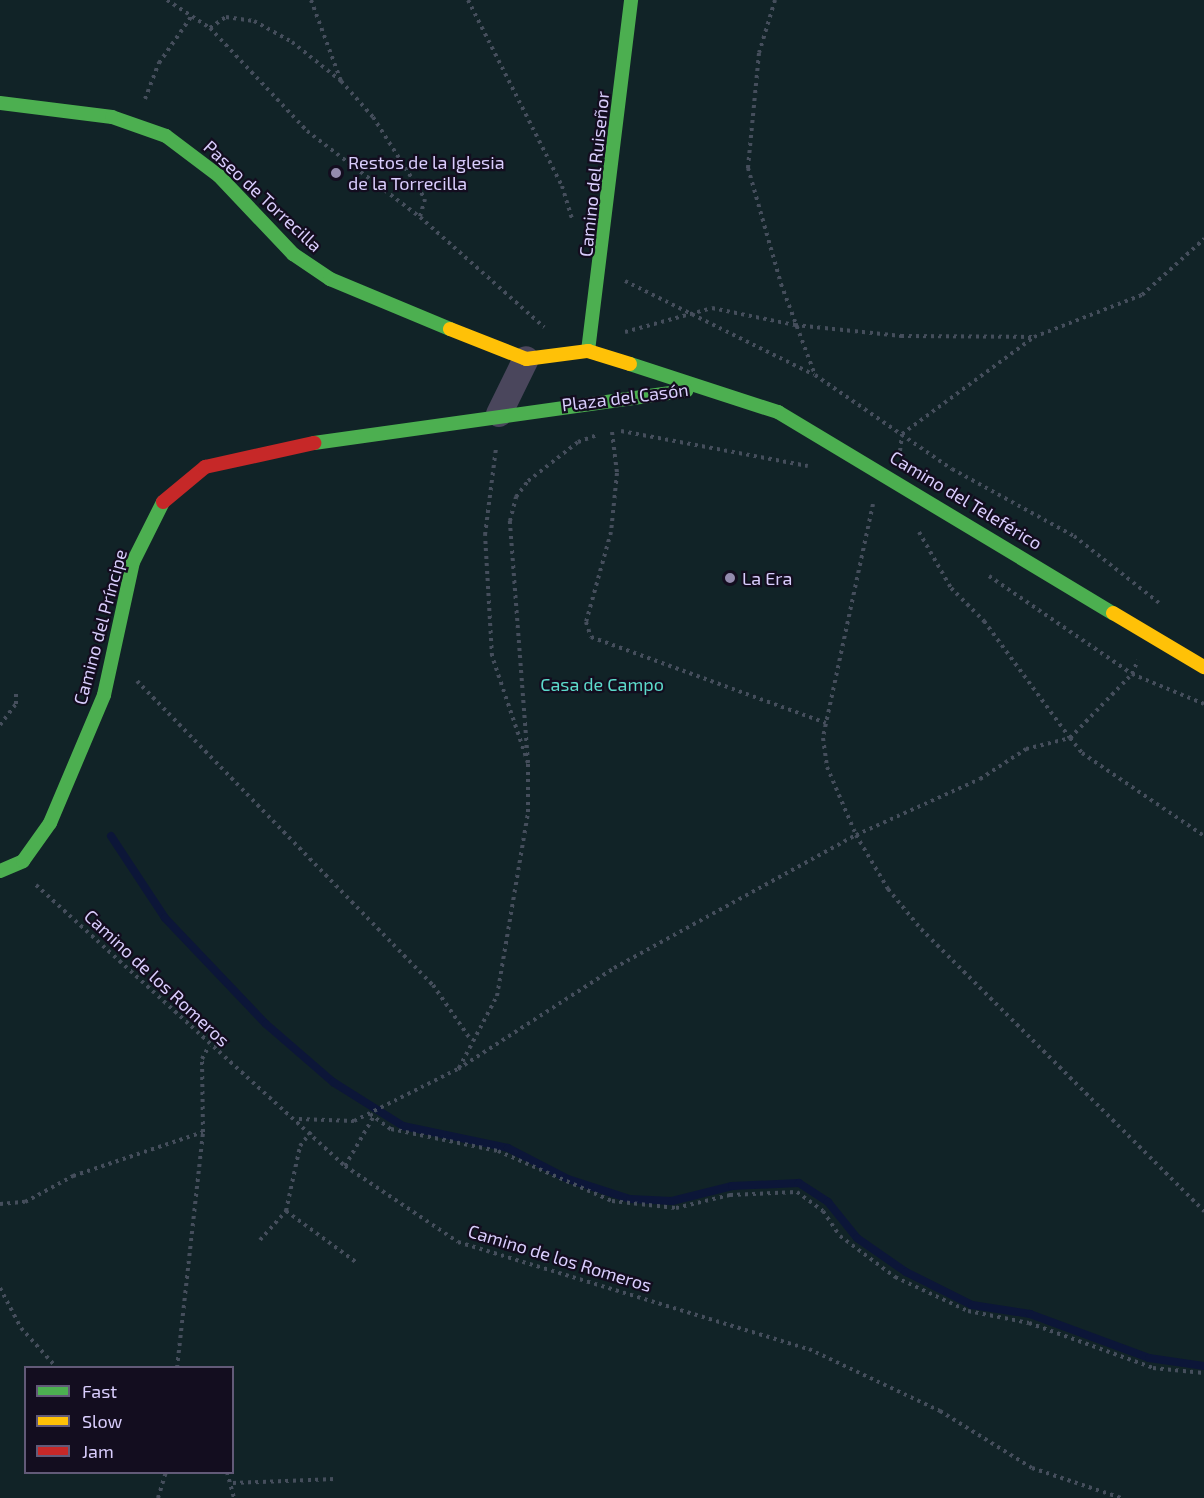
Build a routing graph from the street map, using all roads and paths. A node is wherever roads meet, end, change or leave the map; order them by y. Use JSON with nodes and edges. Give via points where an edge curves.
{"nodes":[{"id":1,"x":167,"y":0,"type":"edge"},
{"id":2,"x":311,"y":0,"type":"edge"},
{"id":3,"x":468,"y":0,"type":"edge"},
{"id":4,"x":631,"y":0,"type":"edge"},
{"id":5,"x":775,"y":0,"type":"edge"},
{"id":6,"x":191,"y":17,"type":"junction"},
{"id":7,"x":210,"y":28,"type":"junction"},
{"id":8,"x":342,"y":81,"type":"junction"},
{"id":9,"x":0,"y":103,"type":"edge"},
{"id":10,"x":138,"y":124,"type":"junction"},
{"id":11,"x":420,"y":217,"type":"junction"},
{"id":12,"x":575,"y":229,"type":"dead end"},
{"id":13,"x":1204,"y":239,"type":"edge"},
{"id":14,"x":602,"y":268,"type":"junction"},
{"id":15,"x":696,"y":315,"type":"junction"},
{"id":16,"x":795,"y":325,"type":"junction"},
{"id":17,"x":1034,"y":337,"type":"junction"},
{"id":18,"x":588,"y":351,"type":"junction"},
{"id":19,"x":538,"y":358,"type":"junction"},
{"id":20,"x":815,"y":375,"type":"junction"},
{"id":21,"x":697,"y":390,"type":"junction"},
{"id":22,"x":499,"y":414,"type":"junction"},
{"id":23,"x":612,"y":430,"type":"junction"},
{"id":24,"x":902,"y":434,"type":"junction"},
{"id":25,"x":815,"y":467,"type":"dead end"},
{"id":26,"x":876,"y":492,"type":"dead end"},
{"id":27,"x":934,"y":538,"type":"dead end"},
{"id":28,"x":981,"y":570,"type":"dead end"},
{"id":29,"x":1161,"y":604,"type":"junction"},
{"id":30,"x":1170,"y":611,"type":"dead end"},
{"id":31,"x":1150,"y":634,"type":"junction"},
{"id":32,"x":112,"y":667,"type":"junction"},
{"id":33,"x":1204,"y":667,"type":"edge"},
{"id":34,"x":1132,"y":674,"type":"junction"},
{"id":35,"x":16,"y":691,"type":"dead end"},
{"id":36,"x":1204,"y":704,"type":"edge"},
{"id":37,"x":826,"y":723,"type":"junction"},
{"id":38,"x":0,"y":725,"type":"edge"},
{"id":39,"x":1070,"y":738,"type":"junction"},
{"id":40,"x":528,"y":763,"type":"junction"},
{"id":41,"x":856,"y":835,"type":"junction"},
{"id":42,"x":1204,"y":836,"type":"edge"},
{"id":43,"x":19,"y":864,"type":"junction"},
{"id":44,"x":0,"y":871,"type":"edge"},
{"id":45,"x":471,"y":1040,"type":"junction"},
{"id":46,"x":209,"y":1046,"type":"junction"},
{"id":47,"x":458,"y":1069,"type":"junction"},
{"id":48,"x":372,"y":1115,"type":"junction"},
{"id":49,"x":298,"y":1119,"type":"junction"},
{"id":50,"x":203,"y":1132,"type":"junction"},
{"id":51,"x":311,"y":1132,"type":"junction"},
{"id":52,"x":345,"y":1166,"type":"junction"},
{"id":53,"x":0,"y":1204,"type":"edge"},
{"id":54,"x":286,"y":1211,"type":"junction"},
{"id":55,"x":1204,"y":1211,"type":"edge"},
{"id":56,"x":260,"y":1239,"type":"dead end"},
{"id":57,"x":357,"y":1263,"type":"dead end"},
{"id":58,"x":0,"y":1288,"type":"edge"},
{"id":59,"x":55,"y":1366,"type":"edge"},
{"id":60,"x":177,"y":1366,"type":"edge"},
{"id":61,"x":1204,"y":1373,"type":"edge"},
{"id":62,"x":165,"y":1474,"type":"edge"},
{"id":63,"x":228,"y":1474,"type":"edge"},
{"id":64,"x":334,"y":1479,"type":"dead end"},
{"id":65,"x":232,"y":1483,"type":"junction"},
{"id":66,"x":158,"y":1498,"type":"edge"},
{"id":67,"x":234,"y":1498,"type":"edge"},
{"id":68,"x":1121,"y":1498,"type":"edge"}],
"edges":[{"from":1,"to":6,"type":"path"},
{"from":2,"to":8,"type":"path"},
{"from":3,"to":12,"type":"path","via":[[562,186]]},
{"from":4,"to":14,"type":"street","name":"Camino del Ruiseñor"},
{"from":5,"to":16,"type":"path","via":[[759,53],[748,168]]},
{"from":6,"to":7,"type":"path"},
{"from":6,"to":10,"type":"path","via":[[155,73]]},
{"from":7,"to":8,"type":"path","via":[[226,17],[254,21],[292,42]]},
{"from":7,"to":11,"type":"path","via":[[307,131]]},
{"from":8,"to":11,"type":"path","via":[[373,117],[425,199]]},
{"from":9,"to":10,"type":"street","name":"Paseo de Torrecilla"},
{"from":10,"to":19,"type":"street","name":"Paseo de Torrecilla","via":[[196,155],[293,254],[330,279]]},
{"from":11,"to":19,"type":"path","via":[[549,332]]},
{"from":13,"to":17,"type":"path","via":[[1142,295]]},
{"from":14,"to":15,"type":"path"},
{"from":14,"to":18,"type":"street","name":"Camino del Ruiseñor"},
{"from":15,"to":16,"type":"path","via":[[712,308],[732,310]]},
{"from":15,"to":18,"type":"path","via":[[624,332]]},
{"from":15,"to":20,"type":"path"},
{"from":16,"to":17,"type":"path","via":[[901,336]]},
{"from":16,"to":20,"type":"path"},
{"from":17,"to":24,"type":"path"},
{"from":18,"to":19,"type":"street","name":"Plaza del Casón"},
{"from":18,"to":21,"type":"street","name":"Plaza del Casón"},
{"from":19,"to":22,"type":"street"},
{"from":20,"to":24,"type":"path"},
{"from":21,"to":22,"type":"street","name":"Plaza del Casón"},
{"from":21,"to":31,"type":"street","name":"Camino del Teleférico","via":[[746,401],[816,431]]},
{"from":22,"to":32,"type":"street","name":"Camino del Príncipe","via":[[260,451],[205,467],[159,506],[147,527],[133,562]]},
{"from":22,"to":40,"type":"path","via":[[485,535],[492,656]]},
{"from":23,"to":25,"type":"path"},
{"from":23,"to":37,"type":"path","via":[[617,473],[614,509],[586,622],[591,637]]},
{"from":23,"to":40,"type":"path","via":[[578,442],[544,467],[516,497],[510,521]]},
{"from":24,"to":29,"type":"path","via":[[952,469],[1074,536]]},
{"from":26,"to":37,"type":"path"},
{"from":27,"to":39,"type":"path","via":[[916,528],[951,588],[984,621]]},
{"from":28,"to":34,"type":"path"},
{"from":29,"to":30,"type":"path"},
{"from":29,"to":31,"type":"path"},
{"from":31,"to":33,"type":"street","name":"Camino del Teleférico"},
{"from":31,"to":34,"type":"path"},
{"from":32,"to":43,"type":"street","name":"Camino del Príncipe","via":[[50,823]]},
{"from":32,"to":45,"type":"path","via":[[134,678],[392,941],[433,985]]},
{"from":34,"to":36,"type":"path"},
{"from":34,"to":39,"type":"path"},
{"from":35,"to":38,"type":"path","via":[[16,704]]},
{"from":37,"to":41,"type":"path","via":[[827,767]]},
{"from":39,"to":41,"type":"path","via":[[1026,749],[980,779]]},
{"from":39,"to":42,"type":"path","via":[[1082,753]]},
{"from":40,"to":45,"type":"path","via":[[528,812],[508,946],[497,996]]},
{"from":41,"to":47,"type":"path","via":[[614,968]]},
{"from":41,"to":55,"type":"path","via":[[888,889],[921,929]]},
{"from":43,"to":44,"type":"street"},
{"from":43,"to":46,"type":"path","name":"Camino de los Romeros"},
{"from":45,"to":47,"type":"path"},
{"from":46,"to":49,"type":"path","name":"Camino de los Romeros"},
{"from":46,"to":50,"type":"path","via":[[201,1059]]},
{"from":47,"to":48,"type":"path"},
{"from":48,"to":49,"type":"path","via":[[354,1121]]},
{"from":48,"to":52,"type":"path"},
{"from":48,"to":61,"type":"path","via":[[391,1129],[498,1151],[612,1201],[676,1208],[730,1195],[797,1192],[823,1211],[840,1236],[895,1277],[968,1311],[1029,1323],[1153,1368]]},
{"from":49,"to":51,"type":"path","name":"Camino de los Romeros"},
{"from":50,"to":53,"type":"path","via":[[73,1176],[25,1202]]},
{"from":50,"to":60,"type":"path"},
{"from":51,"to":52,"type":"path","name":"Camino de los Romeros"},
{"from":51,"to":54,"type":"path","via":[[300,1146]]},
{"from":52,"to":68,"type":"path","name":"Camino de los Romeros","via":[[458,1242],[809,1349],[940,1411],[1032,1468]]},
{"from":54,"to":56,"type":"path"},
{"from":54,"to":57,"type":"path"},
{"from":58,"to":59,"type":"path","via":[[21,1328]]},
{"from":62,"to":66,"type":"path"},
{"from":63,"to":65,"type":"path"},
{"from":64,"to":65,"type":"path"},
{"from":65,"to":67,"type":"path"}]}
